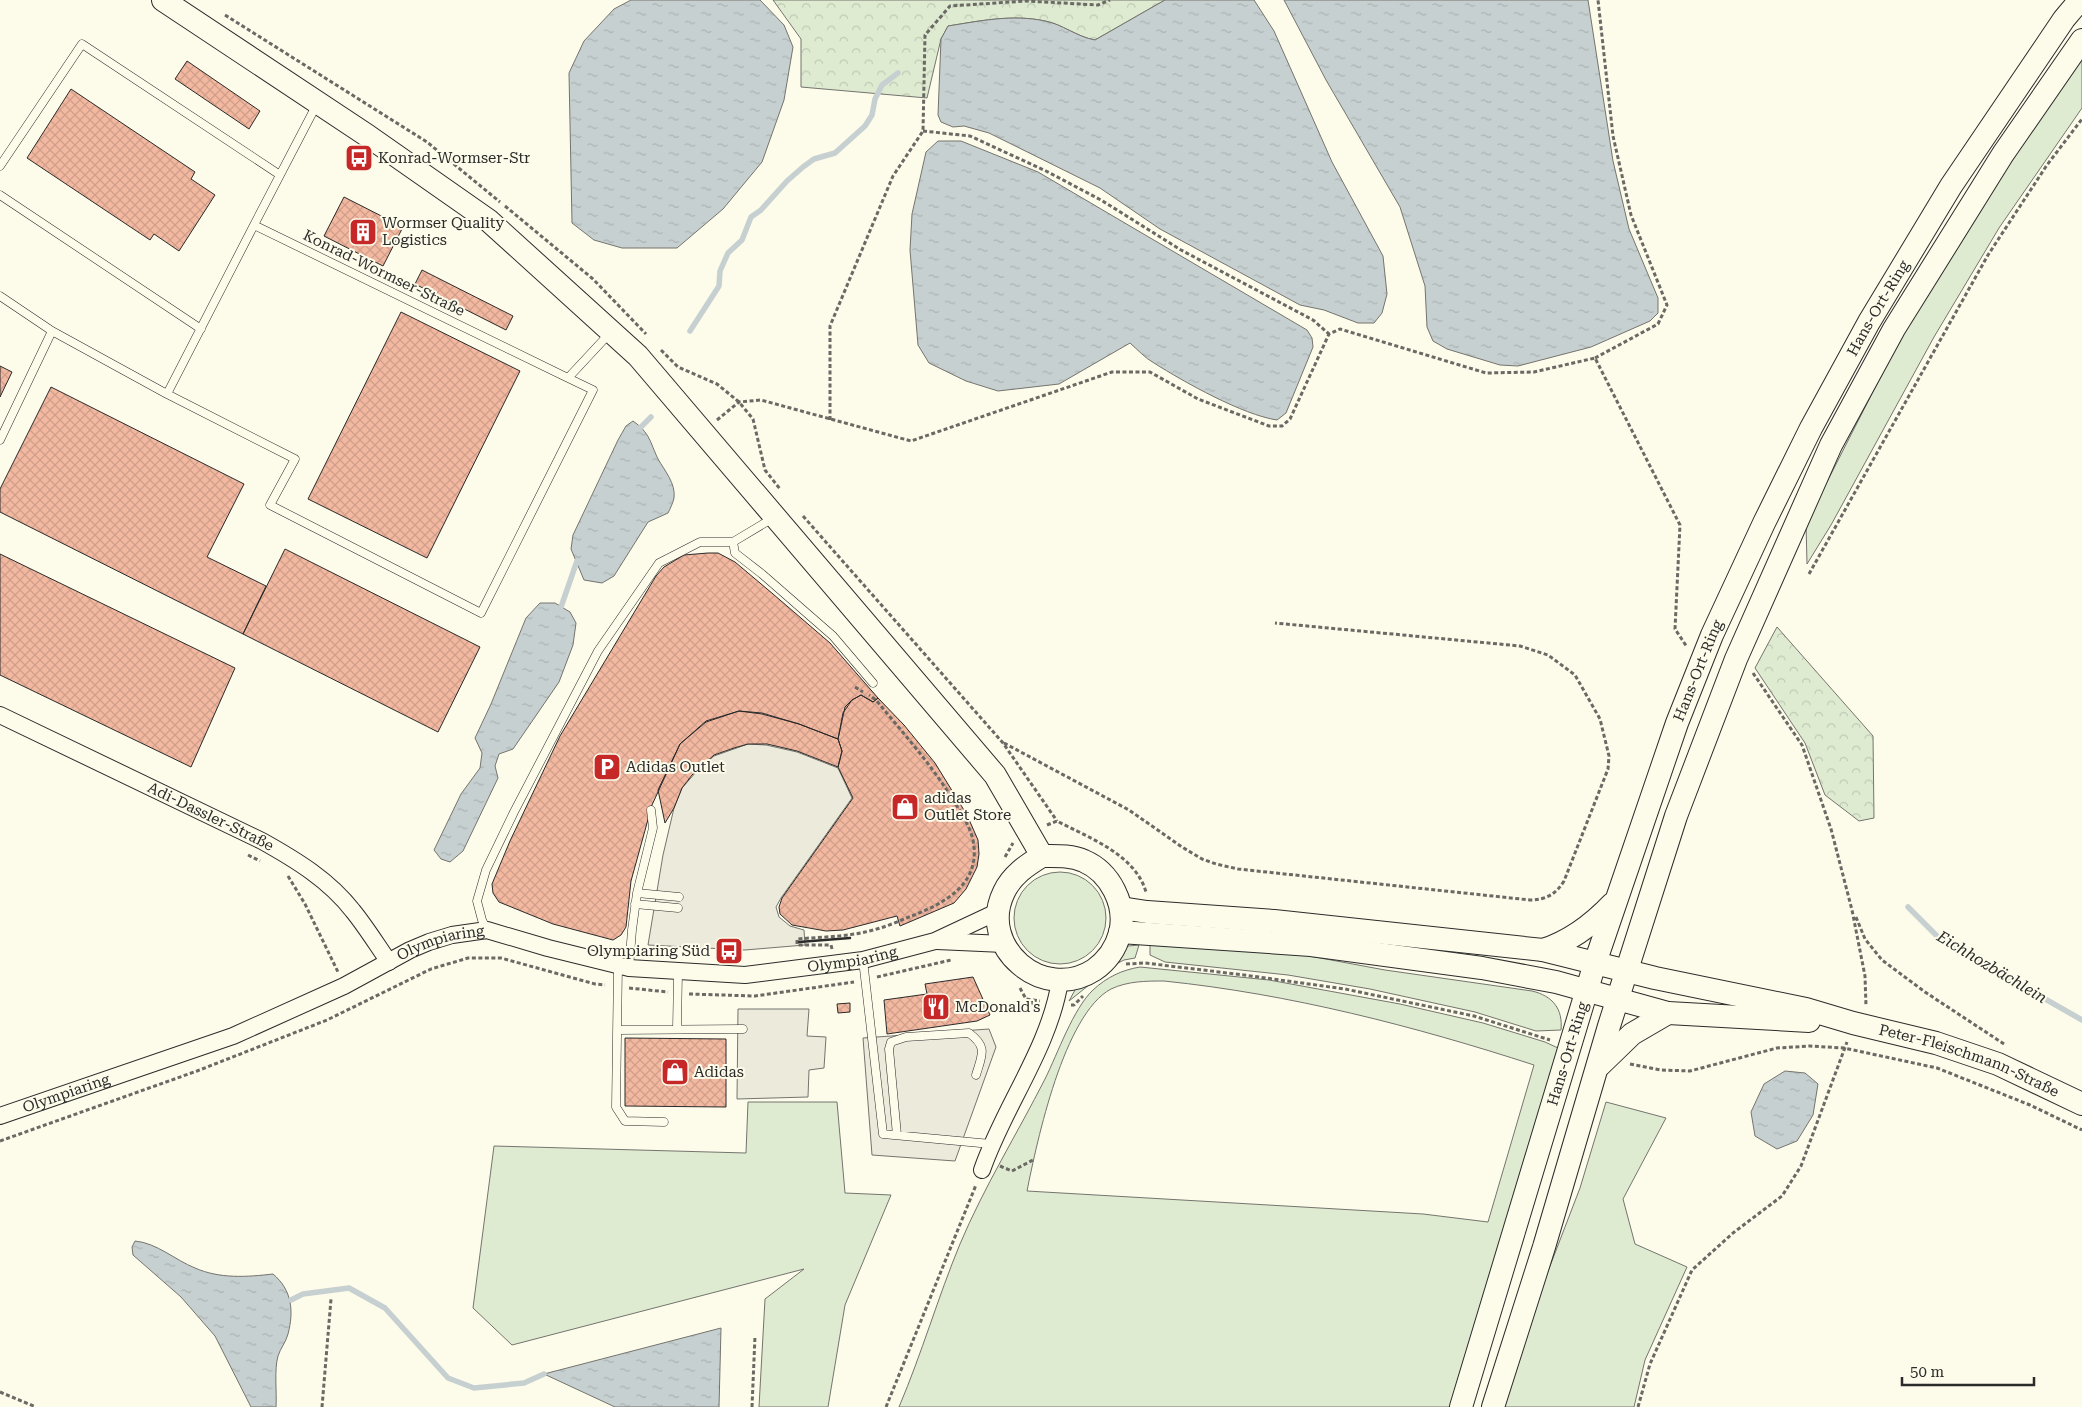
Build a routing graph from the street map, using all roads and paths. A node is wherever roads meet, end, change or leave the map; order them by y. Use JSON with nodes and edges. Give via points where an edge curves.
{"nodes":[{"id":1,"x":163,"y":0,"type":"edge"},
{"id":2,"x":1110,"y":0,"type":"edge"},
{"id":3,"x":1598,"y":0,"type":"edge"},
{"id":4,"x":2080,"y":0,"type":"edge"},
{"id":5,"x":2082,"y":40,"type":"edge"},
{"id":6,"x":318,"y":102,"type":"junction"},
{"id":7,"x":2082,"y":119,"type":"edge"},
{"id":8,"x":923,"y":131,"type":"junction"},
{"id":9,"x":0,"y":166,"type":"edge"},
{"id":10,"x":280,"y":175,"type":"junction"},
{"id":11,"x":0,"y":195,"type":"edge"},
{"id":12,"x":254,"y":225,"type":"junction"},
{"id":13,"x":0,"y":296,"type":"edge"},
{"id":14,"x":201,"y":329,"type":"junction"},
{"id":15,"x":52,"y":331,"type":"junction"},
{"id":16,"x":611,"y":332,"type":"junction"},
{"id":17,"x":1329,"y":334,"type":"junction"},
{"id":18,"x":1595,"y":358,"type":"junction"},
{"id":19,"x":568,"y":378,"type":"junction"},
{"id":20,"x":167,"y":394,"type":"junction"},
{"id":21,"x":830,"y":420,"type":"junction"},
{"id":22,"x":704,"y":432,"type":"junction"},
{"id":23,"x":0,"y":440,"type":"edge"},
{"id":24,"x":775,"y":516,"type":"junction"},
{"id":25,"x":733,"y":542,"type":"junction"},
{"id":26,"x":1809,"y":574,"type":"dead end"},
{"id":27,"x":1275,"y":623,"type":"dead end"},
{"id":28,"x":1688,"y":649,"type":"dead end"},
{"id":29,"x":1753,"y":673,"type":"dead end"},
{"id":30,"x":873,"y":683,"type":"dead end"},
{"id":31,"x":855,"y":688,"type":"dead end"},
{"id":32,"x":0,"y":715,"type":"edge"},
{"id":33,"x":1003,"y":743,"type":"dead end"},
{"id":34,"x":651,"y":810,"type":"dead end"},
{"id":35,"x":1028,"y":832,"type":"junction"},
{"id":36,"x":245,"y":853,"type":"dead end"},
{"id":37,"x":1042,"y":856,"type":"junction"},
{"id":38,"x":262,"y":862,"type":"dead end"},
{"id":39,"x":1003,"y":862,"type":"dead end"},
{"id":40,"x":287,"y":875,"type":"dead end"},
{"id":41,"x":637,"y":893,"type":"junction"},
{"id":42,"x":679,"y":897,"type":"dead end"},
{"id":43,"x":1615,"y":900,"type":"junction"},
{"id":44,"x":635,"y":904,"type":"junction"},
{"id":45,"x":678,"y":908,"type":"dead end"},
{"id":46,"x":1121,"y":908,"type":"junction"},
{"id":47,"x":1852,"y":910,"type":"junction"},
{"id":48,"x":998,"y":911,"type":"junction"},
{"id":49,"x":1147,"y":912,"type":"junction"},
{"id":50,"x":487,"y":930,"type":"junction"},
{"id":51,"x":1120,"y":932,"type":"junction"},
{"id":52,"x":1145,"y":935,"type":"junction"},
{"id":53,"x":935,"y":941,"type":"junction"},
{"id":54,"x":1004,"y":944,"type":"junction"},
{"id":55,"x":797,"y":945,"type":"dead end"},
{"id":56,"x":1543,"y":950,"type":"junction"},
{"id":57,"x":959,"y":958,"type":"dead end"},
{"id":58,"x":863,"y":960,"type":"junction"},
{"id":59,"x":388,"y":962,"type":"junction"},
{"id":60,"x":1594,"y":962,"type":"junction"},
{"id":61,"x":1144,"y":963,"type":"junction"},
{"id":62,"x":624,"y":967,"type":"junction"},
{"id":63,"x":1119,"y":968,"type":"dead end"},
{"id":64,"x":1627,"y":971,"type":"junction"},
{"id":65,"x":678,"y":972,"type":"junction"},
{"id":66,"x":866,"y":980,"type":"junction"},
{"id":67,"x":1060,"y":981,"type":"junction"},
{"id":68,"x":1018,"y":983,"type":"dead end"},
{"id":69,"x":344,"y":986,"type":"junction"},
{"id":70,"x":618,"y":986,"type":"junction"},
{"id":71,"x":1586,"y":990,"type":"junction"},
{"id":72,"x":678,"y":993,"type":"junction"},
{"id":73,"x":1085,"y":994,"type":"dead end"},
{"id":74,"x":716,"y":995,"type":"junction"},
{"id":75,"x":1618,"y":999,"type":"junction"},
{"id":76,"x":715,"y":1001,"type":"dead end"},
{"id":77,"x":1056,"y":1003,"type":"junction"},
{"id":78,"x":358,"y":1006,"type":"junction"},
{"id":79,"x":1668,"y":1013,"type":"junction"},
{"id":80,"x":1860,"y":1025,"type":"junction"},
{"id":81,"x":743,"y":1029,"type":"dead end"},
{"id":82,"x":617,"y":1030,"type":"junction"},
{"id":83,"x":677,"y":1030,"type":"junction"},
{"id":84,"x":1550,"y":1040,"type":"dead end"},
{"id":85,"x":1844,"y":1048,"type":"junction"},
{"id":86,"x":2012,"y":1048,"type":"dead end"},
{"id":87,"x":1630,"y":1064,"type":"dead end"},
{"id":88,"x":1597,"y":1068,"type":"junction"},
{"id":89,"x":976,"y":1075,"type":"dead end"},
{"id":90,"x":2082,"y":1104,"type":"edge"},
{"id":91,"x":0,"y":1116,"type":"edge"},
{"id":92,"x":664,"y":1122,"type":"dead end"},
{"id":93,"x":2082,"y":1130,"type":"edge"},
{"id":94,"x":897,"y":1135,"type":"junction"},
{"id":95,"x":0,"y":1141,"type":"edge"},
{"id":96,"x":986,"y":1158,"type":"junction"},
{"id":97,"x":1033,"y":1160,"type":"dead end"},
{"id":98,"x":331,"y":1299,"type":"dead end"},
{"id":99,"x":755,"y":1336,"type":"dead end"},
{"id":100,"x":0,"y":1392,"type":"edge"},
{"id":101,"x":36,"y":1407,"type":"edge"},
{"id":102,"x":322,"y":1407,"type":"edge"},
{"id":103,"x":752,"y":1407,"type":"edge"},
{"id":104,"x":886,"y":1407,"type":"edge"},
{"id":105,"x":1461,"y":1407,"type":"edge"},
{"id":106,"x":1493,"y":1407,"type":"edge"},
{"id":107,"x":1638,"y":1407,"type":"edge"}],
"edges":[{"from":1,"to":6,"type":"street"},
{"from":2,"to":8,"type":"path","via":[[1098,5],[1026,1],[950,6],[925,34]]},
{"from":3,"to":18,"type":"path","via":[[1613,136],[1631,215],[1667,305],[1658,324]]},
{"from":4,"to":43,"type":"street","name":"Hans-Ort-Ring","via":[[1951,186],[1869,322],[1811,428],[1712,635],[1677,723]]},
{"from":5,"to":64,"type":"street","name":"Hans-Ort-Ring","via":[[1962,218],[1894,328],[1831,444],[1736,659],[1676,816]]},
{"from":6,"to":10,"type":"lane"},
{"from":6,"to":16,"type":"street","via":[[488,220]]},
{"from":7,"to":26,"type":"path","via":[[1988,255]]},
{"from":8,"to":17,"type":"path","via":[[970,136],[1046,171],[1101,200],[1181,250],[1313,320]]},
{"from":8,"to":21,"type":"path","via":[[893,176],[830,326]]},
{"from":9,"to":10,"type":"lane","via":[[82,44]]},
{"from":10,"to":12,"type":"lane"},
{"from":11,"to":14,"type":"lane"},
{"from":12,"to":14,"type":"lane"},
{"from":12,"to":19,"type":"lane","name":"Konrad-Wormser-Straße"},
{"from":13,"to":15,"type":"lane"},
{"from":14,"to":20,"type":"lane"},
{"from":15,"to":20,"type":"lane"},
{"from":15,"to":23,"type":"lane"},
{"from":16,"to":19,"type":"lane"},
{"from":16,"to":22,"type":"street","via":[[638,356]]},
{"from":17,"to":18,"type":"path","via":[[1340,329],[1486,373],[1534,372]]},
{"from":17,"to":21,"type":"path","via":[[1290,419],[1282,426],[1269,426],[1198,399],[1150,372],[1112,372],[911,441]]},
{"from":18,"to":28,"type":"path","via":[[1680,525],[1675,629]]},
{"from":19,"to":20,"type":"lane","name":"Konrad-Wormser-Straße","via":[[593,390],[481,613],[270,505],[295,459]]},
{"from":21,"to":22,"type":"path","via":[[762,400],[739,402]]},
{"from":22,"to":24,"type":"street"},
{"from":24,"to":25,"type":"lane"},
{"from":24,"to":35,"type":"street","via":[[995,775]]},
{"from":25,"to":30,"type":"lane","via":[[735,554],[832,636]]},
{"from":25,"to":50,"type":"lane","via":[[700,542],[659,563],[598,651],[486,870],[477,901]]},
{"from":27,"to":33,"type":"path","via":[[1520,646],[1548,654],[1576,675],[1600,719],[1609,756],[1608,768],[1558,891],[1540,900],[1530,900],[1216,864],[1182,847],[1129,810]]},
{"from":29,"to":47,"type":"path","via":[[1802,745],[1831,829]]},
{"from":31,"to":55,"type":"path","via":[[876,700],[942,781],[965,820],[973,841],[972,866],[962,886],[938,905],[866,932],[797,939]]},
{"from":32,"to":59,"type":"street","name":"Adi-Dassler-Straße","via":[[262,841],[303,865],[352,910]]},
{"from":34,"to":41,"type":"lane","via":[[654,828]]},
{"from":35,"to":37,"type":"street"},
{"from":35,"to":39,"type":"path","via":[[1011,845]]},
{"from":35,"to":49,"type":"path","via":[[1057,821],[1113,852],[1134,869],[1145,891]]},
{"from":36,"to":38,"type":"path"},
{"from":37,"to":46,"type":"street","via":[[1070,857],[1094,867],[1109,880]]},
{"from":37,"to":48,"type":"street","via":[[1014,877],[1004,892]]},
{"from":40,"to":69,"type":"path","via":[[305,904]]},
{"from":41,"to":42,"type":"lane"},
{"from":41,"to":44,"type":"lane"},
{"from":43,"to":56,"type":"street","via":[[1570,939]]},
{"from":43,"to":60,"type":"street","name":"Hans-Ort-Ring"},
{"from":44,"to":45,"type":"lane"},
{"from":44,"to":62,"type":"lane"},
{"from":46,"to":49,"type":"street","name":"Peter-Fleischmann-Straße"},
{"from":46,"to":51,"type":"street"},
{"from":47,"to":80,"type":"path","via":[[1865,976]]},
{"from":47,"to":86,"type":"path","via":[[1865,939],[1882,960]]},
{"from":48,"to":53,"type":"street","name":"Olympiaring"},
{"from":48,"to":54,"type":"street"},
{"from":49,"to":56,"type":"street","name":"Peter-Fleischmann-Straße"},
{"from":50,"to":59,"type":"street","name":"Olympiaring","via":[[429,942]]},
{"from":50,"to":62,"type":"street","name":"Olympiaring"},
{"from":51,"to":52,"type":"street","name":"Peter-Fleischmann-Straße"},
{"from":51,"to":67,"type":"street","via":[[1113,950],[1101,965],[1080,977]]},
{"from":52,"to":61,"type":"path"},
{"from":52,"to":71,"type":"street","name":"Peter-Fleischmann-Straße","via":[[1311,945],[1482,968]]},
{"from":53,"to":54,"type":"street","name":"Olympiaring"},
{"from":53,"to":58,"type":"street","name":"Olympiaring"},
{"from":54,"to":67,"type":"street","via":[[1019,965],[1031,973]]},
{"from":56,"to":60,"type":"street","name":"Peter-Fleischmann-Straße"},
{"from":57,"to":66,"type":"path"},
{"from":58,"to":65,"type":"street","name":"Olympiaring","via":[[745,975]]},
{"from":58,"to":66,"type":"lane"},
{"from":59,"to":69,"type":"street","name":"Olympiaring"},
{"from":60,"to":64,"type":"street","name":"Peter-Fleischmann-Straße"},
{"from":60,"to":71,"type":"street","name":"Hans-Ort-Ring"},
{"from":61,"to":63,"type":"path","via":[[1125,964]]},
{"from":61,"to":84,"type":"path","via":[[1344,990],[1474,1016]]},
{"from":62,"to":65,"type":"street","name":"Olympiaring"},
{"from":62,"to":70,"type":"lane"},
{"from":64,"to":75,"type":"street","name":"Hans-Ort-Ring"},
{"from":64,"to":80,"type":"street","name":"Peter-Fleischmann-Straße","via":[[1806,1009]]},
{"from":65,"to":72,"type":"lane"},
{"from":66,"to":74,"type":"path","via":[[755,996]]},
{"from":66,"to":94,"type":"lane","via":[[883,1134]]},
{"from":67,"to":77,"type":"street"},
{"from":68,"to":77,"type":"path","via":[[1026,999]]},
{"from":69,"to":78,"type":"path"},
{"from":69,"to":91,"type":"street","name":"Olympiaring","via":[[232,1036]]},
{"from":70,"to":72,"type":"path"},
{"from":70,"to":78,"type":"path","via":[[594,984],[501,958],[468,958],[431,969]]},
{"from":70,"to":82,"type":"lane"},
{"from":71,"to":75,"type":"street","name":"Peter-Fleischmann-Straße"},
{"from":71,"to":105,"type":"street","name":"Hans-Ort-Ring"},
{"from":72,"to":74,"type":"path"},
{"from":72,"to":83,"type":"lane"},
{"from":73,"to":77,"type":"path","via":[[1074,1005]]},
{"from":74,"to":76,"type":"path"},
{"from":75,"to":79,"type":"street","name":"Peter-Fleischmann-Straße"},
{"from":75,"to":88,"type":"street","name":"Hans-Ort-Ring"},
{"from":77,"to":96,"type":"street","via":[[1032,1063]]},
{"from":78,"to":95,"type":"path","via":[[197,1071]]},
{"from":79,"to":80,"type":"street","name":"Peter-Fleischmann-Straße"},
{"from":79,"to":88,"type":"street","via":[[1632,1034]]},
{"from":80,"to":85,"type":"path"},
{"from":80,"to":90,"type":"street","name":"Peter-Fleischmann-Straße","via":[[1936,1043],[1998,1064]]},
{"from":81,"to":83,"type":"lane"},
{"from":82,"to":83,"type":"lane"},
{"from":82,"to":92,"type":"lane","via":[[616,1107],[625,1121]]},
{"from":85,"to":87,"type":"path","via":[[1777,1048],[1690,1071]]},
{"from":85,"to":93,"type":"path","via":[[1936,1068],[2030,1105]]},
{"from":85,"to":107,"type":"path","via":[[1801,1166],[1782,1196],[1733,1233],[1692,1270],[1650,1364]]},
{"from":88,"to":106,"type":"street","name":"Hans-Ort-Ring"},
{"from":89,"to":94,"type":"lane","via":[[983,1052],[978,1040],[969,1033],[906,1037],[890,1042]]},
{"from":94,"to":96,"type":"lane"},
{"from":96,"to":97,"type":"path","via":[[1012,1171]]},
{"from":96,"to":104,"type":"path"},
{"from":98,"to":102,"type":"path"},
{"from":99,"to":103,"type":"path"},
{"from":100,"to":101,"type":"path"}]}
